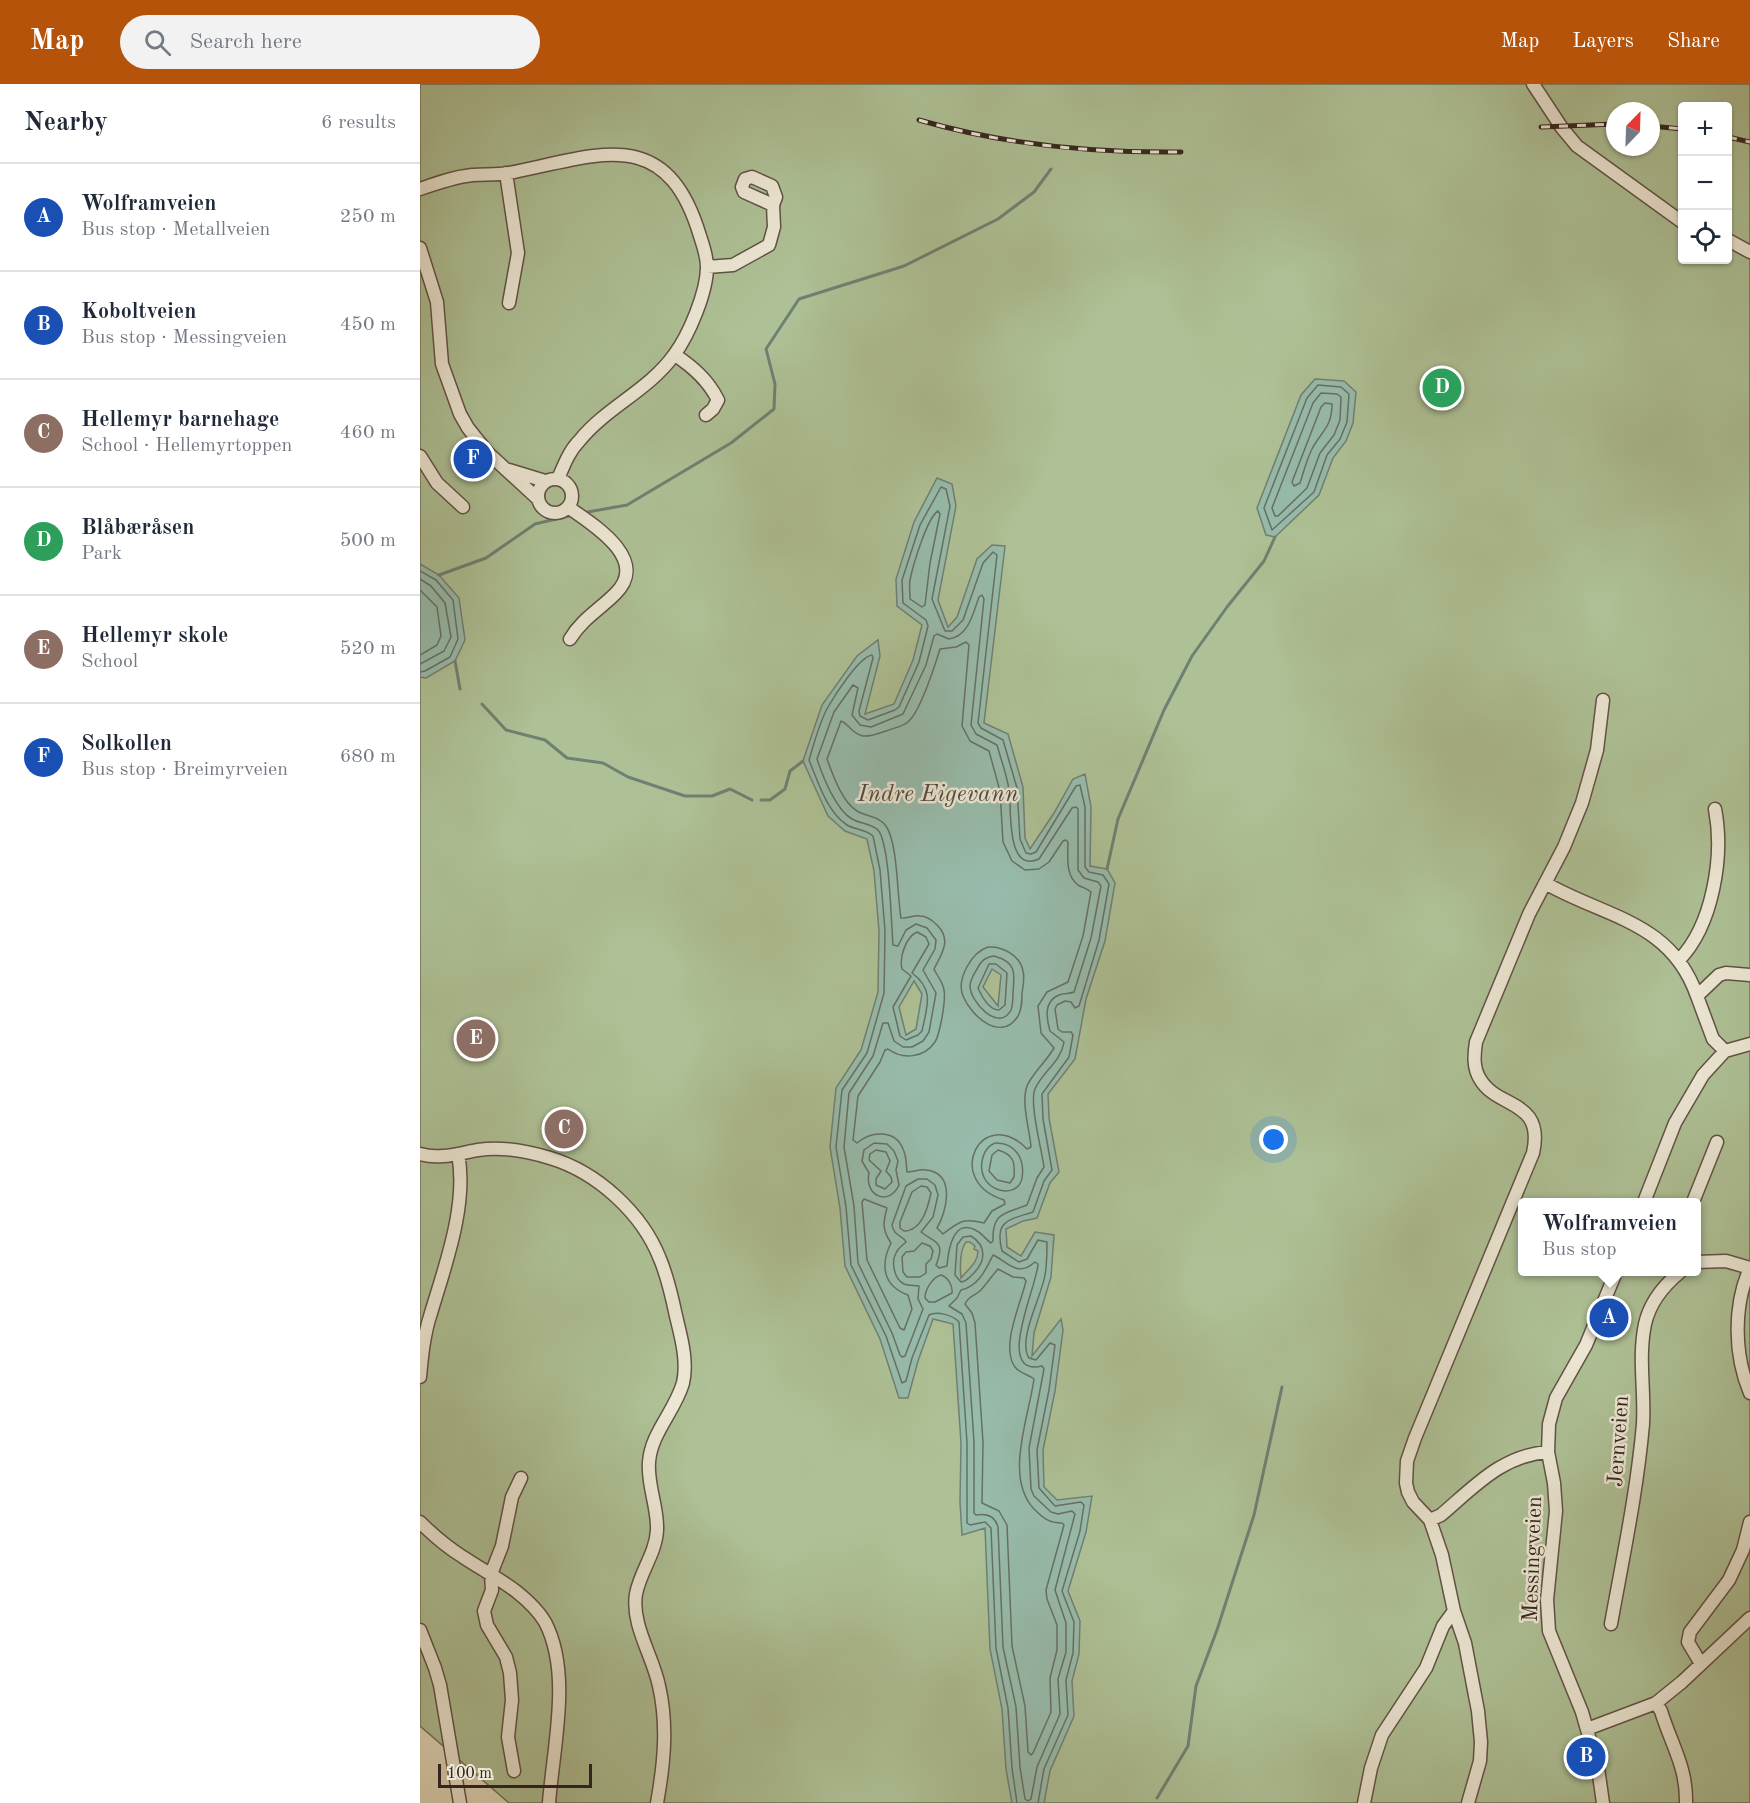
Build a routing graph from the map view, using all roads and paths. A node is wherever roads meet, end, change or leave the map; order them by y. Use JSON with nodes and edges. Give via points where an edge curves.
{"nodes":[{"id":1,"x":1533,"y":84,"type":"edge"},
{"id":2,"x":506,"y":173,"type":"junction"},
{"id":3,"x":420,"y":189,"type":"edge"},
{"id":4,"x":773,"y":205,"type":"dead end"},
{"id":5,"x":1678,"y":218,"type":"edge"},
{"id":6,"x":1732,"y":242,"type":"edge"},
{"id":7,"x":420,"y":248,"type":"edge"},
{"id":8,"x":1750,"y":252,"type":"edge"},
{"id":9,"x":707,"y":267,"type":"junction"},
{"id":10,"x":509,"y":303,"type":"dead end"},
{"id":11,"x":675,"y":355,"type":"junction"},
{"id":12,"x":706,"y":415,"type":"dead end"},
{"id":13,"x":420,"y":456,"type":"edge"},
{"id":14,"x":505,"y":468,"type":"junction"},
{"id":15,"x":552,"y":480,"type":"junction"},
{"id":16,"x":538,"y":500,"type":"junction"},
{"id":17,"x":463,"y":507,"type":"dead end"},
{"id":18,"x":568,"y":507,"type":"junction"},
{"id":19,"x":570,"y":639,"type":"dead end"},
{"id":20,"x":1603,"y":700,"type":"dead end"},
{"id":21,"x":1715,"y":809,"type":"dead end"},
{"id":22,"x":1545,"y":883,"type":"junction"},
{"id":23,"x":1679,"y":960,"type":"junction"},
{"id":24,"x":1750,"y":975,"type":"edge"},
{"id":25,"x":1696,"y":996,"type":"junction"},
{"id":26,"x":1750,"y":1044,"type":"edge"},
{"id":27,"x":1725,"y":1051,"type":"junction"},
{"id":28,"x":1717,"y":1142,"type":"dead end"},
{"id":29,"x":420,"y":1154,"type":"edge"},
{"id":30,"x":458,"y":1154,"type":"junction"},
{"id":31,"x":1646,"y":1198,"type":"edge"},
{"id":32,"x":1695,"y":1198,"type":"edge"},
{"id":33,"x":1701,"y":1262,"type":"edge"},
{"id":34,"x":1750,"y":1268,"type":"edge"},
{"id":35,"x":1614,"y":1276,"type":"edge"},
{"id":36,"x":1675,"y":1276,"type":"edge"},
{"id":37,"x":420,"y":1377,"type":"edge"},
{"id":38,"x":1750,"y":1393,"type":"edge"},
{"id":39,"x":1548,"y":1452,"type":"junction"},
{"id":40,"x":521,"y":1478,"type":"dead end"},
{"id":41,"x":1430,"y":1520,"type":"junction"},
{"id":42,"x":420,"y":1522,"type":"edge"},
{"id":43,"x":1750,"y":1522,"type":"edge"},
{"id":44,"x":490,"y":1574,"type":"junction"},
{"id":45,"x":1455,"y":1611,"type":"junction"},
{"id":46,"x":1750,"y":1618,"type":"edge"},
{"id":47,"x":1611,"y":1624,"type":"dead end"},
{"id":48,"x":420,"y":1630,"type":"edge"},
{"id":49,"x":1701,"y":1664,"type":"junction"},
{"id":50,"x":1656,"y":1703,"type":"junction"},
{"id":51,"x":1587,"y":1729,"type":"junction"},
{"id":52,"x":514,"y":1771,"type":"dead end"},
{"id":53,"x":460,"y":1803,"type":"edge"},
{"id":54,"x":549,"y":1803,"type":"edge"},
{"id":55,"x":657,"y":1803,"type":"edge"},
{"id":56,"x":1364,"y":1803,"type":"edge"},
{"id":57,"x":1468,"y":1803,"type":"edge"},
{"id":58,"x":1603,"y":1803,"type":"edge"},
{"id":59,"x":1686,"y":1803,"type":"edge"}],
"edges":[{"from":1,"to":5,"type":"street","via":[[1577,146]]},
{"from":2,"to":3,"type":"street","via":[[458,177]]},
{"from":2,"to":9,"type":"street","via":[[599,154],[642,159],[665,172],[679,188],[699,232]]},
{"from":2,"to":10,"type":"street","via":[[518,253]]},
{"from":4,"to":9,"type":"street","via":[[774,227],[769,245],[733,266]]},
{"from":6,"to":8,"type":"street"},
{"from":7,"to":14,"type":"street","via":[[437,302],[440,356],[453,399],[476,439]]},
{"from":9,"to":11,"type":"street","via":[[702,299]]},
{"from":11,"to":12,"type":"street","via":[[696,370],[715,394],[717,404]]},
{"from":11,"to":15,"type":"street","via":[[588,431]]},
{"from":13,"to":17,"type":"street","via":[[437,483]]},
{"from":14,"to":15,"type":"street"},
{"from":14,"to":16,"type":"street"},
{"from":15,"to":16,"type":"street","via":[[539,489]]},
{"from":15,"to":18,"type":"street","via":[[563,481],[570,488],[572,498]]},
{"from":16,"to":18,"type":"street","via":[[548,512],[558,513]]},
{"from":18,"to":19,"type":"street","via":[[613,541],[626,570],[620,589],[583,620]]},
{"from":20,"to":22,"type":"street","via":[[1601,733],[1587,787]]},
{"from":21,"to":23,"type":"street","via":[[1718,830],[1713,895],[1697,934]]},
{"from":22,"to":23,"type":"street","via":[[1634,923],[1659,939]]},
{"from":22,"to":41,"type":"street","via":[[1476,1042],[1474,1055],[1480,1079],[1526,1113],[1536,1142],[1407,1461],[1408,1492]]},
{"from":23,"to":25,"type":"street"},
{"from":24,"to":25,"type":"street","via":[[1719,975]]},
{"from":25,"to":27,"type":"street","via":[[1708,1030]]},
{"from":26,"to":27,"type":"street"},
{"from":27,"to":31,"type":"street","via":[[1703,1075],[1682,1108]]},
{"from":28,"to":32,"type":"street"},
{"from":29,"to":30,"type":"street"},
{"from":30,"to":37,"type":"street","via":[[460,1178],[454,1231],[426,1329]]},
{"from":30,"to":55,"type":"street","via":[[511,1149],[550,1158],[581,1171],[617,1197],[635,1217],[654,1246],[669,1285],[685,1369],[679,1394],[651,1450],[649,1475],[657,1532],[639,1584],[636,1608],[664,1712],[665,1746]]},
{"from":33,"to":34,"type":"street","via":[[1726,1261]]},
{"from":34,"to":38,"type":"street","via":[[1737,1324],[1744,1379]]},
{"from":35,"to":39,"type":"street","name":"Messingveien","via":[[1586,1345],[1556,1398],[1549,1424]]},
{"from":36,"to":47,"type":"street","name":"Jernveien","via":[[1653,1301],[1645,1324],[1637,1476]]},
{"from":39,"to":41,"type":"street","via":[[1525,1455],[1505,1464]]},
{"from":39,"to":51,"type":"street","name":"Messingveien","via":[[1556,1511],[1547,1600],[1549,1631]]},
{"from":40,"to":44,"type":"street"},
{"from":41,"to":45,"type":"street"},
{"from":42,"to":44,"type":"street"},
{"from":43,"to":49,"type":"street","via":[[1730,1580],[1690,1632],[1688,1642]]},
{"from":44,"to":52,"type":"street","via":[[492,1590],[484,1617],[506,1657],[510,1673],[508,1737]]},
{"from":44,"to":54,"type":"street","via":[[538,1612],[552,1640],[558,1684]]},
{"from":45,"to":56,"type":"street","via":[[1443,1626],[1425,1668],[1382,1735]]},
{"from":45,"to":57,"type":"street","via":[[1466,1643],[1481,1735],[1480,1761]]},
{"from":46,"to":49,"type":"street"},
{"from":48,"to":53,"type":"street","via":[[440,1685]]},
{"from":49,"to":50,"type":"street"},
{"from":50,"to":51,"type":"street"},
{"from":50,"to":59,"type":"street","via":[[1683,1767]]},
{"from":51,"to":58,"type":"street","name":"Messingveien"}]}
